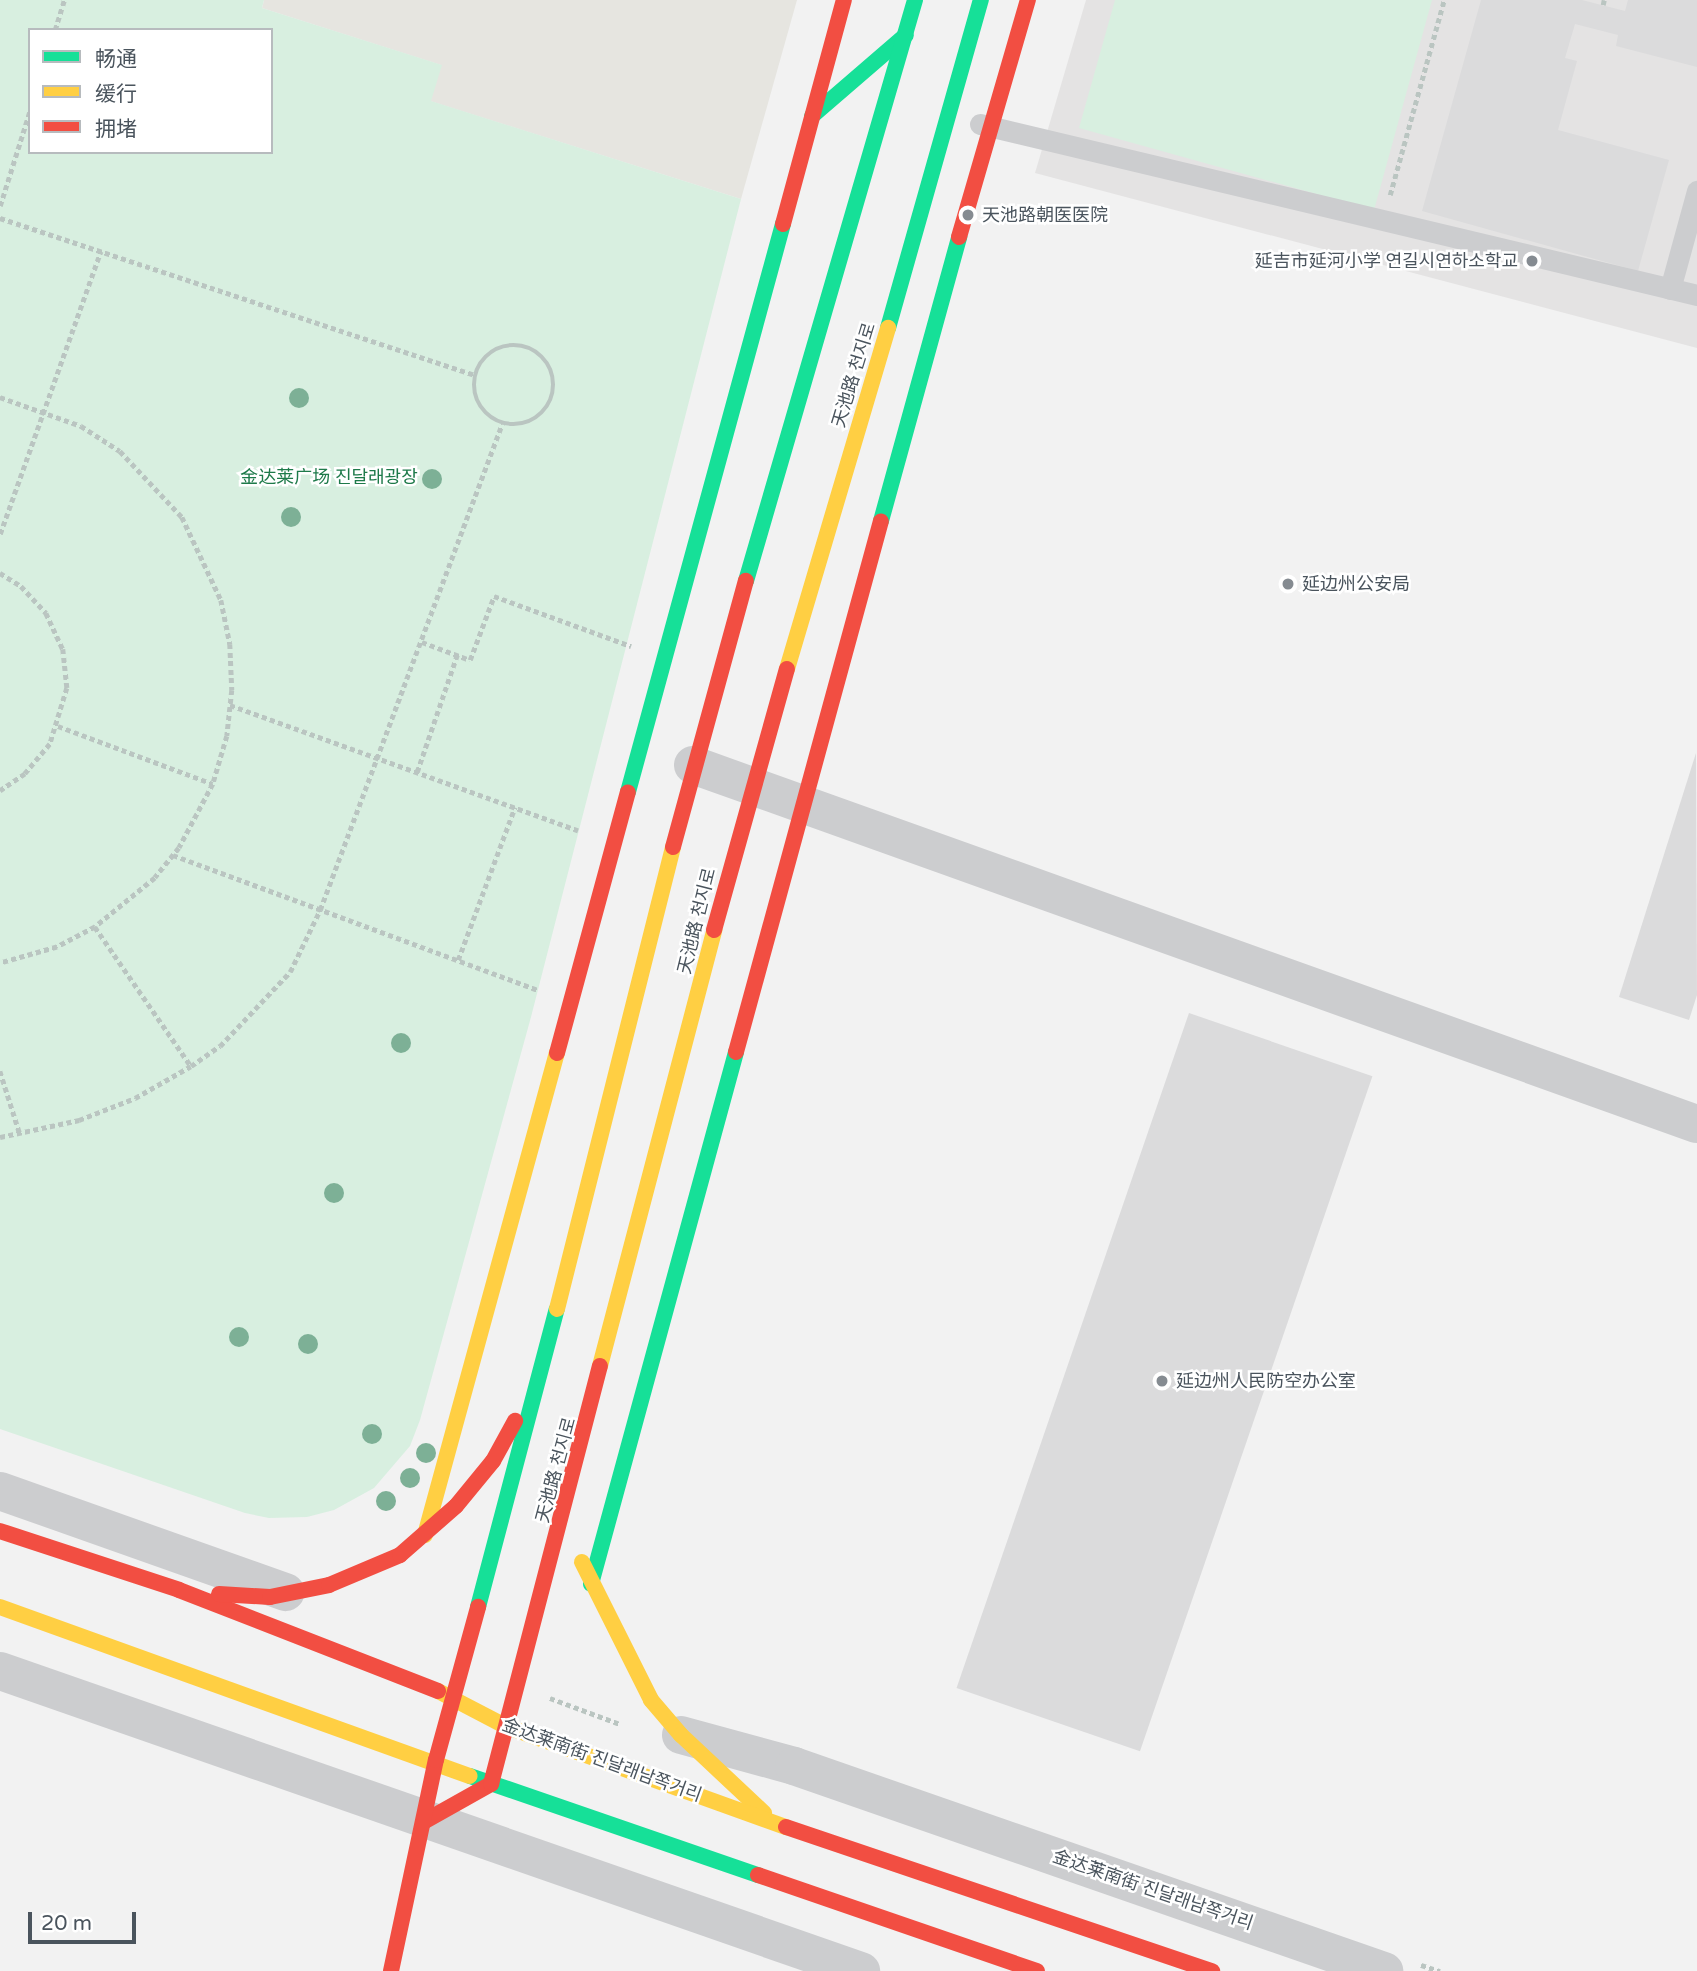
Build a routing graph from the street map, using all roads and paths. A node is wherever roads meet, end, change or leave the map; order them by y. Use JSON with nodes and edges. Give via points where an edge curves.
{"nodes":[{"id":1,"x":64,"y":0,"type":"edge"},
{"id":2,"x":844,"y":0,"type":"edge"},
{"id":3,"x":915,"y":0,"type":"edge"},
{"id":4,"x":981,"y":0,"type":"edge"},
{"id":5,"x":1028,"y":0,"type":"edge"},
{"id":6,"x":1444,"y":0,"type":"edge"},
{"id":7,"x":56,"y":28,"type":"edge"},
{"id":8,"x":906,"y":35,"type":"junction"},
{"id":9,"x":28,"y":116,"type":"edge"},
{"id":10,"x":812,"y":116,"type":"junction"},
{"id":11,"x":951,"y":117,"type":"junction"},
{"id":12,"x":989,"y":127,"type":"junction"},
{"id":13,"x":1697,"y":191,"type":"edge"},
{"id":14,"x":0,"y":206,"type":"edge"},
{"id":15,"x":0,"y":218,"type":"edge"},
{"id":16,"x":1383,"y":221,"type":"junction"},
{"id":17,"x":101,"y":251,"type":"junction"},
{"id":18,"x":1670,"y":289,"type":"junction"},
{"id":19,"x":1697,"y":295,"type":"edge"},
{"id":20,"x":474,"y":375,"type":"junction"},
{"id":21,"x":0,"y":397,"type":"edge"},
{"id":22,"x":45,"y":411,"type":"junction"},
{"id":23,"x":502,"y":424,"type":"junction"},
{"id":24,"x":0,"y":534,"type":"edge"},
{"id":25,"x":0,"y":573,"type":"edge"},
{"id":26,"x":422,"y":642,"type":"junction"},
{"id":27,"x":634,"y":647,"type":"dead end"},
{"id":28,"x":457,"y":655,"type":"junction"},
{"id":29,"x":230,"y":705,"type":"junction"},
{"id":30,"x":58,"y":726,"type":"junction"},
{"id":31,"x":378,"y":758,"type":"junction"},
{"id":32,"x":693,"y":765,"type":"junction"},
{"id":33,"x":417,"y":772,"type":"junction"},
{"id":34,"x":214,"y":784,"type":"junction"},
{"id":35,"x":752,"y":785,"type":"junction"},
{"id":36,"x":0,"y":791,"type":"edge"},
{"id":37,"x":805,"y":805,"type":"junction"},
{"id":38,"x":515,"y":807,"type":"junction"},
{"id":39,"x":585,"y":832,"type":"dead end"},
{"id":40,"x":173,"y":855,"type":"junction"},
{"id":41,"x":320,"y":910,"type":"junction"},
{"id":42,"x":95,"y":927,"type":"junction"},
{"id":43,"x":458,"y":961,"type":"junction"},
{"id":44,"x":0,"y":963,"type":"edge"},
{"id":45,"x":543,"y":993,"type":"dead end"},
{"id":46,"x":191,"y":1066,"type":"junction"},
{"id":47,"x":0,"y":1071,"type":"edge"},
{"id":48,"x":1697,"y":1124,"type":"edge"},
{"id":49,"x":20,"y":1134,"type":"junction"},
{"id":50,"x":0,"y":1137,"type":"edge"},
{"id":51,"x":541,"y":1375,"type":"junction"},
{"id":52,"x":0,"y":1491,"type":"edge"},
{"id":53,"x":563,"y":1520,"type":"junction"},
{"id":54,"x":0,"y":1531,"type":"edge"},
{"id":55,"x":425,"y":1535,"type":"junction"},
{"id":56,"x":592,"y":1584,"type":"junction"},
{"id":57,"x":179,"y":1590,"type":"junction"},
{"id":58,"x":286,"y":1592,"type":"junction"},
{"id":59,"x":0,"y":1608,"type":"edge"},
{"id":60,"x":0,"y":1671,"type":"edge"},
{"id":61,"x":456,"y":1698,"type":"junction"},
{"id":62,"x":505,"y":1726,"type":"junction"},
{"id":63,"x":681,"y":1735,"type":"junction"},
{"id":64,"x":436,"y":1760,"type":"junction"},
{"id":65,"x":491,"y":1784,"type":"junction"},
{"id":66,"x":425,"y":1821,"type":"junction"},
{"id":67,"x":776,"y":1824,"type":"junction"},
{"id":68,"x":391,"y":1971,"type":"edge"},
{"id":69,"x":861,"y":1971,"type":"edge"},
{"id":70,"x":1037,"y":1971,"type":"edge"},
{"id":71,"x":1212,"y":1971,"type":"edge"},
{"id":72,"x":1384,"y":1971,"type":"edge"}],
"edges":[{"from":1,"to":7,"type":"path"},
{"from":2,"to":10,"type":"main road"},
{"from":3,"to":8,"type":"main road"},
{"from":4,"to":11,"type":"main road","name":"天池路 천지로"},
{"from":5,"to":12,"type":"main road"},
{"from":6,"to":16,"type":"path"},
{"from":8,"to":10,"type":"main road"},
{"from":8,"to":32,"type":"main road"},
{"from":9,"to":14,"type":"path"},
{"from":10,"to":55,"type":"main road"},
{"from":11,"to":12,"type":"lane"},
{"from":11,"to":35,"type":"main road","name":"天池路 천지로"},
{"from":12,"to":16,"type":"lane"},
{"from":12,"to":37,"type":"main road"},
{"from":13,"to":18,"type":"lane"},
{"from":15,"to":17,"type":"path"},
{"from":16,"to":18,"type":"lane"},
{"from":17,"to":20,"type":"path"},
{"from":17,"to":22,"type":"path"},
{"from":18,"to":19,"type":"lane"},
{"from":20,"to":23,"type":"path","via":[[482,411]]},
{"from":20,"to":23,"type":"path","via":[[489,353],[516,345],[540,355],[549,365],[554,392],[541,415],[516,426]]},
{"from":21,"to":22,"type":"path"},
{"from":22,"to":24,"type":"path"},
{"from":22,"to":29,"type":"path","via":[[81,426],[120,451],[182,517],[221,600],[230,644]]},
{"from":23,"to":26,"type":"path"},
{"from":25,"to":30,"type":"path","via":[[35,599],[63,649],[67,688]]},
{"from":26,"to":28,"type":"path"},
{"from":26,"to":31,"type":"path"},
{"from":27,"to":28,"type":"path","via":[[494,596],[470,660]]},
{"from":28,"to":33,"type":"path"},
{"from":29,"to":31,"type":"path"},
{"from":29,"to":34,"type":"path"},
{"from":30,"to":34,"type":"path"},
{"from":30,"to":36,"type":"path","via":[[38,760]]},
{"from":31,"to":33,"type":"path"},
{"from":31,"to":41,"type":"path"},
{"from":32,"to":35,"type":"street"},
{"from":32,"to":51,"type":"main road"},
{"from":33,"to":38,"type":"path"},
{"from":34,"to":40,"type":"path"},
{"from":35,"to":37,"type":"street"},
{"from":35,"to":53,"type":"main road","name":"天池路 천지로"},
{"from":37,"to":48,"type":"street"},
{"from":37,"to":56,"type":"main road"},
{"from":38,"to":39,"type":"path"},
{"from":38,"to":43,"type":"path"},
{"from":40,"to":41,"type":"path"},
{"from":40,"to":42,"type":"path","via":[[126,904]]},
{"from":41,"to":43,"type":"path"},
{"from":41,"to":46,"type":"path","via":[[290,972],[220,1046]]},
{"from":42,"to":44,"type":"path","via":[[57,947]]},
{"from":42,"to":46,"type":"path"},
{"from":43,"to":45,"type":"path"},
{"from":46,"to":49,"type":"path","via":[[135,1098],[79,1120]]},
{"from":47,"to":49,"type":"path"},
{"from":49,"to":50,"type":"path"},
{"from":51,"to":55,"type":"main road","via":[[493,1461]]},
{"from":51,"to":61,"type":"main road"},
{"from":52,"to":58,"type":"street"},
{"from":53,"to":56,"type":"main road"},
{"from":53,"to":62,"type":"main road","name":"天池路 천지로"},
{"from":54,"to":57,"type":"main road","name":"金达莱南街 진달래남쪽거리"},
{"from":55,"to":58,"type":"main road","via":[[386,1562],[329,1585]]},
{"from":56,"to":63,"type":"main road","via":[[652,1700]]},
{"from":57,"to":58,"type":"main road","via":[[270,1597]]},
{"from":57,"to":61,"type":"main road","name":"金达莱南街 진달래남쪽거리"},
{"from":59,"to":64,"type":"main road"},
{"from":60,"to":66,"type":"street"},
{"from":61,"to":62,"type":"main road","name":"金达莱南街 진달래남쪽거리"},
{"from":61,"to":64,"type":"main road"},
{"from":62,"to":65,"type":"main road","name":"天池路 천지로"},
{"from":62,"to":67,"type":"main road","name":"金达莱南街 진달래남쪽거리"},
{"from":63,"to":67,"type":"main road"},
{"from":63,"to":72,"type":"street","name":"金达莱南街 진달래남쪽거리","via":[[794,1766]]},
{"from":64,"to":65,"type":"main road"},
{"from":64,"to":66,"type":"main road"},
{"from":65,"to":66,"type":"main road"},
{"from":65,"to":70,"type":"main road"},
{"from":66,"to":68,"type":"main road"},
{"from":66,"to":69,"type":"street"},
{"from":67,"to":71,"type":"main road","name":"金达莱南街 진달래남쪽거리"}]}
